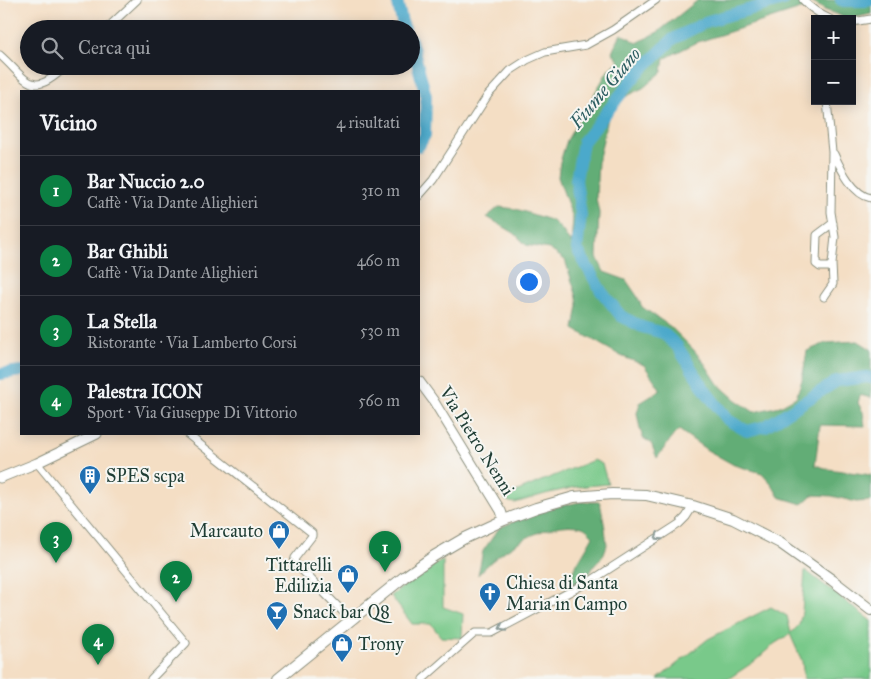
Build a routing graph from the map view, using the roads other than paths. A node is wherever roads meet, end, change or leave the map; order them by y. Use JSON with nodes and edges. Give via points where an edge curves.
{"nodes":[{"id":1,"x":137,"y":0,"type":"edge"},
{"id":2,"x":656,"y":0,"type":"edge"},
{"id":3,"x":803,"y":0,"type":"edge"},
{"id":4,"x":817,"y":15,"type":"edge"},
{"id":5,"x":871,"y":19,"type":"edge"},
{"id":6,"x":116,"y":20,"type":"edge"},
{"id":7,"x":856,"y":21,"type":"edge"},
{"id":8,"x":0,"y":55,"type":"edge"},
{"id":9,"x":20,"y":74,"type":"edge"},
{"id":10,"x":21,"y":75,"type":"edge"},
{"id":11,"x":57,"y":75,"type":"edge"},
{"id":12,"x":827,"y":105,"type":"edge"},
{"id":13,"x":832,"y":152,"type":"junction"},
{"id":14,"x":420,"y":195,"type":"edge"},
{"id":15,"x":871,"y":198,"type":"edge"},
{"id":16,"x":833,"y":223,"type":"junction"},
{"id":17,"x":832,"y":264,"type":"junction"},
{"id":18,"x":824,"y":297,"type":"dead end"},
{"id":19,"x":420,"y":382,"type":"edge"},
{"id":20,"x":95,"y":435,"type":"edge"},
{"id":21,"x":188,"y":435,"type":"edge"},
{"id":22,"x":37,"y":463,"type":"junction"},
{"id":23,"x":0,"y":478,"type":"edge"},
{"id":24,"x":693,"y":506,"type":"junction"},
{"id":25,"x":504,"y":520,"type":"junction"},
{"id":26,"x":871,"y":610,"type":"edge"},
{"id":27,"x":350,"y":620,"type":"junction"},
{"id":28,"x":151,"y":679,"type":"edge"},
{"id":29,"x":278,"y":679,"type":"edge"},
{"id":30,"x":423,"y":679,"type":"edge"}],
"edges":[{"from":1,"to":6,"type":"street"},
{"from":2,"to":14,"type":"street","via":[[586,45],[545,52],[510,71],[488,95]]},
{"from":3,"to":4,"type":"street"},
{"from":5,"to":7,"type":"street"},
{"from":8,"to":9,"type":"street"},
{"from":10,"to":11,"type":"street","via":[[31,84],[45,83]]},
{"from":12,"to":13,"type":"street"},
{"from":13,"to":15,"type":"street","via":[[850,184],[864,197]]},
{"from":13,"to":16,"type":"street"},
{"from":16,"to":17,"type":"street"},
{"from":16,"to":17,"type":"street","via":[[817,235],[816,264],[828,268]]},
{"from":17,"to":18,"type":"street","via":[[834,284]]},
{"from":19,"to":25,"type":"street","name":"Via Pietro Nenni"},
{"from":20,"to":22,"type":"street"},
{"from":21,"to":27,"type":"street","via":[[312,533],[294,562]]},
{"from":22,"to":23,"type":"street"},
{"from":22,"to":28,"type":"street","via":[[186,643]]},
{"from":24,"to":25,"type":"main road","via":[[646,495],[612,494],[574,497]]},
{"from":24,"to":26,"type":"main road","via":[[733,519],[780,543]]},
{"from":24,"to":30,"type":"street","one_way":true,"via":[[679,524],[592,580],[492,633],[475,633]]},
{"from":25,"to":27,"type":"main road","via":[[434,556]]},
{"from":27,"to":29,"type":"main road"}]}
